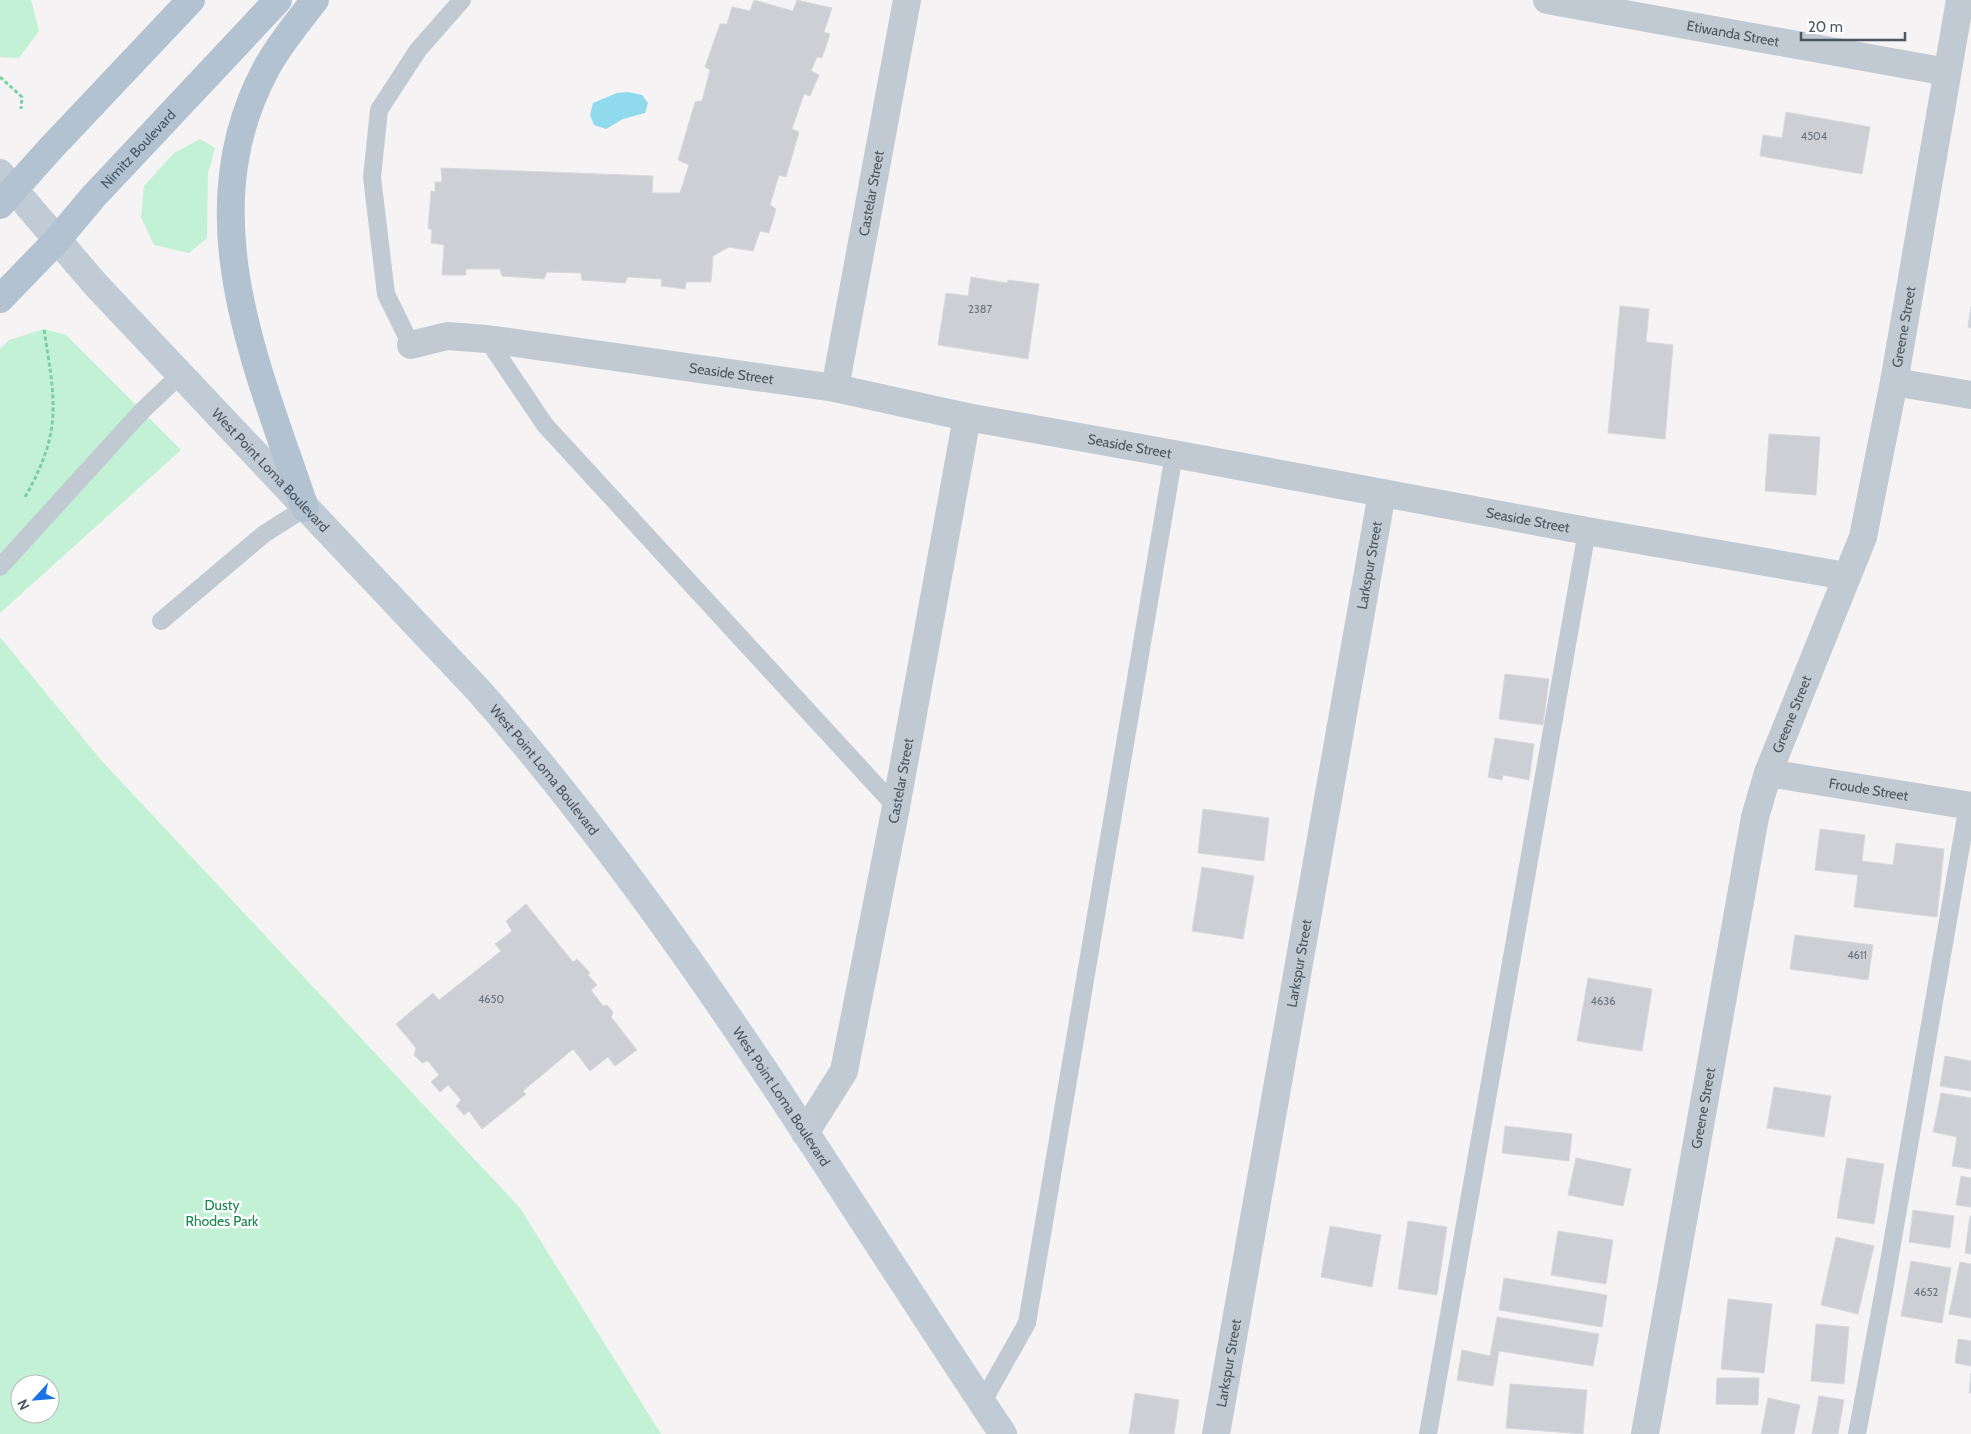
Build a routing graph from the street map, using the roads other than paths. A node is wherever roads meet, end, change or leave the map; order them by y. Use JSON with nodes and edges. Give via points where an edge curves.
{"nodes":[{"id":1,"x":192,"y":0,"type":"edge"},
{"id":2,"x":278,"y":0,"type":"edge"},
{"id":3,"x":315,"y":0,"type":"edge"},
{"id":4,"x":462,"y":0,"type":"edge"},
{"id":5,"x":907,"y":0,"type":"edge"},
{"id":6,"x":1547,"y":0,"type":"edge"},
{"id":7,"x":1960,"y":0,"type":"edge"},
{"id":8,"x":1947,"y":72,"type":"junction"},
{"id":9,"x":5,"y":190,"type":"edge"},
{"id":10,"x":57,"y":240,"type":"junction"},
{"id":11,"x":0,"y":299,"type":"edge"},
{"id":12,"x":487,"y":339,"type":"junction"},
{"id":13,"x":411,"y":346,"type":"joint"},
{"id":14,"x":181,"y":374,"type":"junction"},
{"id":15,"x":1894,"y":382,"type":"junction"},
{"id":16,"x":835,"y":388,"type":"junction"},
{"id":17,"x":1971,"y":395,"type":"edge"},
{"id":18,"x":967,"y":417,"type":"junction"},
{"id":19,"x":1174,"y":454,"type":"junction"},
{"id":20,"x":1382,"y":494,"type":"junction"},
{"id":21,"x":305,"y":508,"type":"junction"},
{"id":22,"x":1587,"y":532,"type":"junction"},
{"id":23,"x":0,"y":567,"type":"edge"},
{"id":24,"x":1846,"y":576,"type":"junction"},
{"id":25,"x":161,"y":621,"type":"dead end"},
{"id":26,"x":1768,"y":773,"type":"junction"},
{"id":27,"x":1970,"y":806,"type":"edge"},
{"id":28,"x":896,"y":807,"type":"junction"},
{"id":29,"x":805,"y":1133,"type":"junction"},
{"id":30,"x":982,"y":1403,"type":"junction"},
{"id":31,"x":1003,"y":1434,"type":"edge"},
{"id":32,"x":1216,"y":1434,"type":"edge"},
{"id":33,"x":1428,"y":1434,"type":"edge"},
{"id":34,"x":1645,"y":1434,"type":"edge"},
{"id":35,"x":1857,"y":1434,"type":"edge"}],
"edges":[{"from":1,"to":9,"type":"main road","via":[[52,146]]},
{"from":2,"to":10,"type":"main road","name":"Nimitz Boulevard","via":[[93,197]]},
{"from":3,"to":21,"type":"main road","via":[[267,66],[253,95],[234,160],[229,226],[236,290]]},
{"from":4,"to":13,"type":"lane","via":[[418,50],[379,110],[372,177],[386,294]]},
{"from":5,"to":16,"type":"street","name":"Castelar Street"},
{"from":6,"to":8,"type":"street","name":"Etiwanda Street"},
{"from":7,"to":8,"type":"street","name":"Greene Street"},
{"from":8,"to":15,"type":"street","name":"Greene Street"},
{"from":9,"to":10,"type":"main road","name":"West Point Loma Boulevard"},
{"from":10,"to":11,"type":"main road","name":"Nimitz Boulevard"},
{"from":10,"to":14,"type":"main road","name":"West Point Loma Boulevard"},
{"from":12,"to":13,"type":"street","name":"Seaside Street","via":[[447,336]]},
{"from":12,"to":16,"type":"street","name":"Seaside Street"},
{"from":12,"to":28,"type":"lane","via":[[546,425]]},
{"from":14,"to":21,"type":"main road","name":"West Point Loma Boulevard"},
{"from":14,"to":23,"type":"lane","via":[[142,411]]},
{"from":15,"to":17,"type":"street"},
{"from":15,"to":24,"type":"street","name":"Greene Street","via":[[1862,536]]},
{"from":16,"to":18,"type":"street","name":"Seaside Street"},
{"from":18,"to":19,"type":"street","name":"Seaside Street"},
{"from":18,"to":28,"type":"street","name":"Castelar Street"},
{"from":19,"to":20,"type":"street","name":"Seaside Street"},
{"from":19,"to":30,"type":"lane","via":[[1026,1323]]},
{"from":20,"to":22,"type":"street","name":"Seaside Street"},
{"from":20,"to":32,"type":"street","name":"Larkspur Street"},
{"from":21,"to":25,"type":"lane","via":[[264,534]]},
{"from":21,"to":29,"type":"main road","name":"West Point Loma Boulevard","via":[[479,691],[536,756],[611,851],[677,943]]},
{"from":22,"to":24,"type":"street","name":"Seaside Street"},
{"from":22,"to":33,"type":"lane"},
{"from":24,"to":26,"type":"street","name":"Greene Street"},
{"from":26,"to":27,"type":"street","name":"Froude Street"},
{"from":26,"to":34,"type":"street","name":"Greene Street","via":[[1755,816]]},
{"from":27,"to":35,"type":"lane"},
{"from":28,"to":29,"type":"street","name":"Castelar Street","via":[[844,1071]]},
{"from":29,"to":30,"type":"main road","name":"West Point Loma Boulevard"},
{"from":30,"to":31,"type":"main road","name":"West Point Loma Boulevard"}]}
